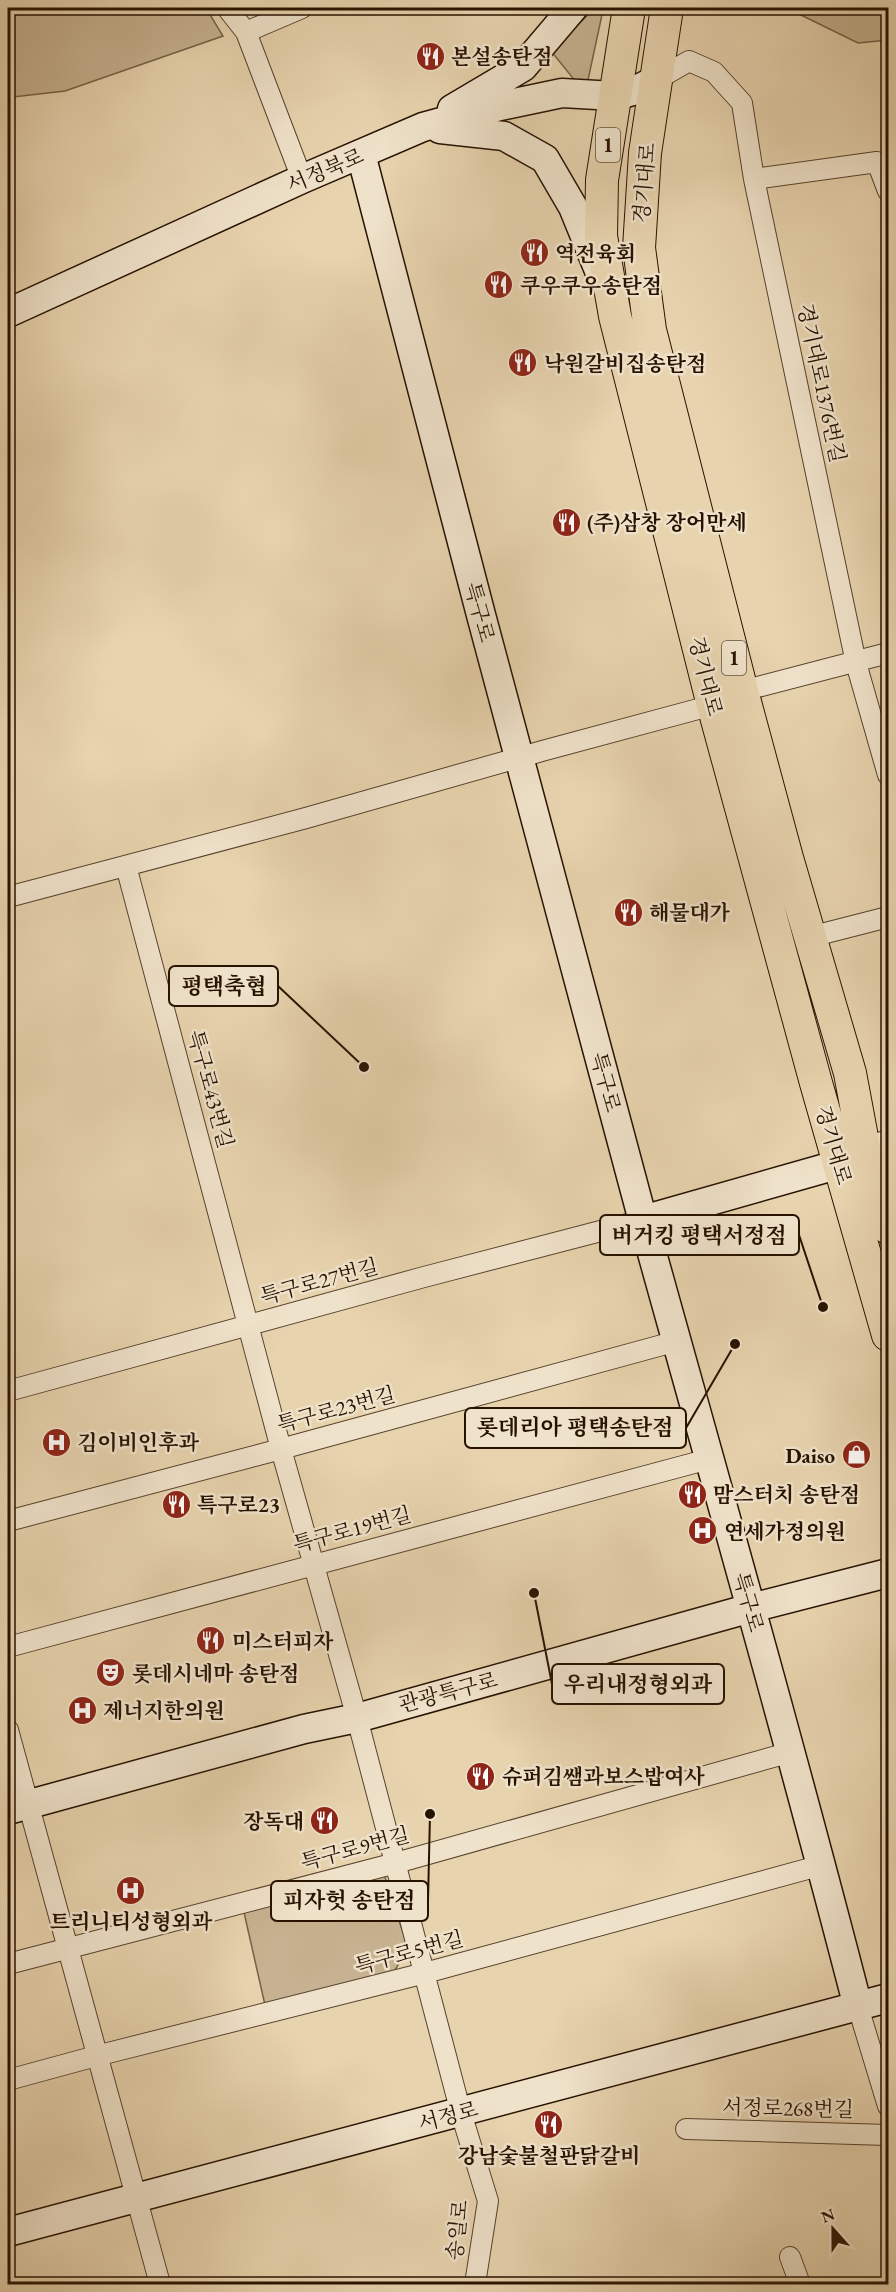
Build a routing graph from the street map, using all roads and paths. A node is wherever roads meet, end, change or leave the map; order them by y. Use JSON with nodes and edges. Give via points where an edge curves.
{"nodes":[{"id":1,"x":227,"y":8,"type":"edge"},
{"id":2,"x":302,"y":8,"type":"edge"},
{"id":3,"x":573,"y":8,"type":"edge"},
{"id":4,"x":629,"y":8,"type":"edge"},
{"id":5,"x":667,"y":8,"type":"edge"},
{"id":6,"x":246,"y":32,"type":"junction"},
{"id":7,"x":656,"y":80,"type":"junction"},
{"id":8,"x":615,"y":96,"type":"junction"},
{"id":9,"x":423,"y":127,"type":"junction"},
{"id":10,"x":361,"y":154,"type":"junction"},
{"id":11,"x":302,"y":179,"type":"junction"},
{"id":12,"x":754,"y":179,"type":"junction"},
{"id":13,"x":888,"y":191,"type":"edge"},
{"id":14,"x":609,"y":283,"type":"junction"},
{"id":15,"x":8,"y":313,"type":"edge"},
{"id":16,"x":888,"y":653,"type":"edge"},
{"id":17,"x":856,"y":663,"type":"junction"},
{"id":18,"x":742,"y":691,"type":"junction"},
{"id":19,"x":713,"y":705,"type":"junction"},
{"id":20,"x":519,"y":759,"type":"junction"},
{"id":21,"x":888,"y":775,"type":"edge"},
{"id":22,"x":126,"y":866,"type":"junction"},
{"id":23,"x":8,"y":897,"type":"edge"},
{"id":24,"x":888,"y":916,"type":"edge"},
{"id":25,"x":810,"y":937,"type":"junction"},
{"id":26,"x":864,"y":1151,"type":"edge"},
{"id":27,"x":643,"y":1220,"type":"junction"},
{"id":28,"x":888,"y":1227,"type":"edge"},
{"id":29,"x":249,"y":1324,"type":"junction"},
{"id":30,"x":888,"y":1335,"type":"edge"},
{"id":31,"x":677,"y":1341,"type":"junction"},
{"id":32,"x":8,"y":1391,"type":"edge"},
{"id":33,"x":281,"y":1449,"type":"junction"},
{"id":34,"x":709,"y":1459,"type":"junction"},
{"id":35,"x":8,"y":1521,"type":"edge"},
{"id":36,"x":314,"y":1564,"type":"junction"},
{"id":37,"x":888,"y":1573,"type":"edge"},
{"id":38,"x":751,"y":1608,"type":"junction"},
{"id":39,"x":8,"y":1647,"type":"edge"},
{"id":40,"x":357,"y":1718,"type":"junction"},
{"id":41,"x":8,"y":1730,"type":"edge"},
{"id":42,"x":791,"y":1752,"type":"junction"},
{"id":43,"x":18,"y":1807,"type":"edge"},
{"id":44,"x":396,"y":1863,"type":"junction"},
{"id":45,"x":822,"y":1865,"type":"junction"},
{"id":46,"x":68,"y":1948,"type":"junction"},
{"id":47,"x":8,"y":1964,"type":"edge"},
{"id":48,"x":425,"y":1973,"type":"junction"},
{"id":49,"x":888,"y":1998,"type":"edge"},
{"id":50,"x":858,"y":2007,"type":"junction"},
{"id":51,"x":96,"y":2056,"type":"junction"},
{"id":52,"x":8,"y":2080,"type":"edge"},
{"id":53,"x":888,"y":2106,"type":"edge"},
{"id":54,"x":461,"y":2113,"type":"junction"},
{"id":55,"x":687,"y":2129,"type":"dead end"},
{"id":56,"x":888,"y":2134,"type":"edge"},
{"id":57,"x":135,"y":2199,"type":"junction"},
{"id":58,"x":8,"y":2232,"type":"edge"},
{"id":59,"x":790,"y":2257,"type":"dead end"},
{"id":60,"x":160,"y":2284,"type":"edge"},
{"id":61,"x":475,"y":2284,"type":"edge"},
{"id":62,"x":800,"y":2284,"type":"edge"}],
"edges":[{"from":1,"to":6,"type":"street"},
{"from":2,"to":6,"type":"street"},
{"from":3,"to":9,"type":"street","via":[[523,67]]},
{"from":4,"to":8,"type":"main road","name":"경기대로","number":"1"},
{"from":5,"to":7,"type":"main road","name":"경기대로","number":"1"},
{"from":6,"to":11,"type":"street"},
{"from":7,"to":8,"type":"street","name":"서정북로"},
{"from":7,"to":12,"type":"street","name":"경기대로1376번길","via":[[689,61],[714,72],[742,103]]},
{"from":7,"to":18,"type":"main road","name":"경기대로","number":"1","via":[[645,153],[639,248],[650,330]]},
{"from":8,"to":9,"type":"street","name":"서정북로","via":[[562,93]]},
{"from":8,"to":14,"type":"main road","name":"경기대로","number":"1","via":[[602,180],[601,236]]},
{"from":9,"to":10,"type":"street","name":"서정북로"},
{"from":9,"to":14,"type":"street","via":[[504,136],[545,159],[573,207],[601,275]]},
{"from":10,"to":11,"type":"street","name":"서정북로"},
{"from":10,"to":20,"type":"street","name":"특구로"},
{"from":11,"to":15,"type":"street","name":"서정북로"},
{"from":12,"to":13,"type":"street","via":[[877,162]]},
{"from":12,"to":17,"type":"street","name":"경기대로1376번길"},
{"from":14,"to":19,"type":"main road","name":"경기대로","number":"1"},
{"from":16,"to":17,"type":"street"},
{"from":17,"to":18,"type":"street"},
{"from":17,"to":21,"type":"street","name":"경기대로1376번길"},
{"from":18,"to":19,"type":"street"},
{"from":18,"to":25,"type":"main road","name":"경기대로","number":"1"},
{"from":19,"to":20,"type":"street"},
{"from":19,"to":26,"type":"main road","name":"경기대로","number":"1","via":[[816,1083]]},
{"from":20,"to":22,"type":"street"},
{"from":20,"to":27,"type":"street","name":"특구로"},
{"from":22,"to":23,"type":"street"},
{"from":22,"to":29,"type":"street","name":"특구로43번길"},
{"from":24,"to":25,"type":"street"},
{"from":25,"to":26,"type":"main road","name":"경기대로","number":"1","via":[[850,1073]]},
{"from":26,"to":27,"type":"street"},
{"from":26,"to":28,"type":"main road","name":"경기대로","number":"1"},
{"from":26,"to":30,"type":"main road","name":"경기대로","number":"1"},
{"from":27,"to":29,"type":"street","name":"특구로27번길"},
{"from":27,"to":31,"type":"street","name":"특구로"},
{"from":29,"to":32,"type":"street","name":"특구로27번길"},
{"from":29,"to":33,"type":"street","name":"특구로43번길"},
{"from":31,"to":33,"type":"street","name":"특구로23번길"},
{"from":31,"to":34,"type":"street","name":"특구로"},
{"from":33,"to":35,"type":"street","name":"특구로23번길"},
{"from":33,"to":36,"type":"street","name":"특구로43번길"},
{"from":34,"to":36,"type":"street","name":"특구로19번길"},
{"from":34,"to":38,"type":"street","name":"특구로"},
{"from":36,"to":39,"type":"street","name":"특구로19번길"},
{"from":36,"to":40,"type":"street","name":"특구로43번길"},
{"from":37,"to":38,"type":"street","name":"관광특구로"},
{"from":38,"to":40,"type":"street","name":"관광특구로"},
{"from":38,"to":42,"type":"street","name":"특구로"},
{"from":40,"to":43,"type":"street","name":"관광특구로"},
{"from":40,"to":44,"type":"street","name":"송일로"},
{"from":41,"to":43,"type":"street"},
{"from":42,"to":44,"type":"street","name":"특구로9번길"},
{"from":42,"to":45,"type":"street","name":"특구로"},
{"from":43,"to":46,"type":"street"},
{"from":44,"to":46,"type":"street","name":"특구로9번길"},
{"from":44,"to":48,"type":"street","name":"송일로"},
{"from":45,"to":48,"type":"street","name":"특구로5번길"},
{"from":45,"to":50,"type":"street","name":"특구로"},
{"from":46,"to":47,"type":"street","name":"특구로9번길"},
{"from":46,"to":51,"type":"street"},
{"from":48,"to":51,"type":"street","name":"특구로5번길"},
{"from":48,"to":54,"type":"street","name":"송일로"},
{"from":49,"to":50,"type":"street","name":"서정로"},
{"from":50,"to":53,"type":"street","name":"서정로268번길"},
{"from":50,"to":54,"type":"street","name":"서정로"},
{"from":51,"to":52,"type":"street","name":"특구로5번길"},
{"from":51,"to":57,"type":"street"},
{"from":54,"to":57,"type":"street","name":"서정로"},
{"from":54,"to":61,"type":"street","name":"송일로","via":[[488,2200]]},
{"from":55,"to":56,"type":"street","name":"서정로268번길"},
{"from":57,"to":58,"type":"street","name":"서정로"},
{"from":57,"to":60,"type":"street"},
{"from":59,"to":62,"type":"street"}]}
